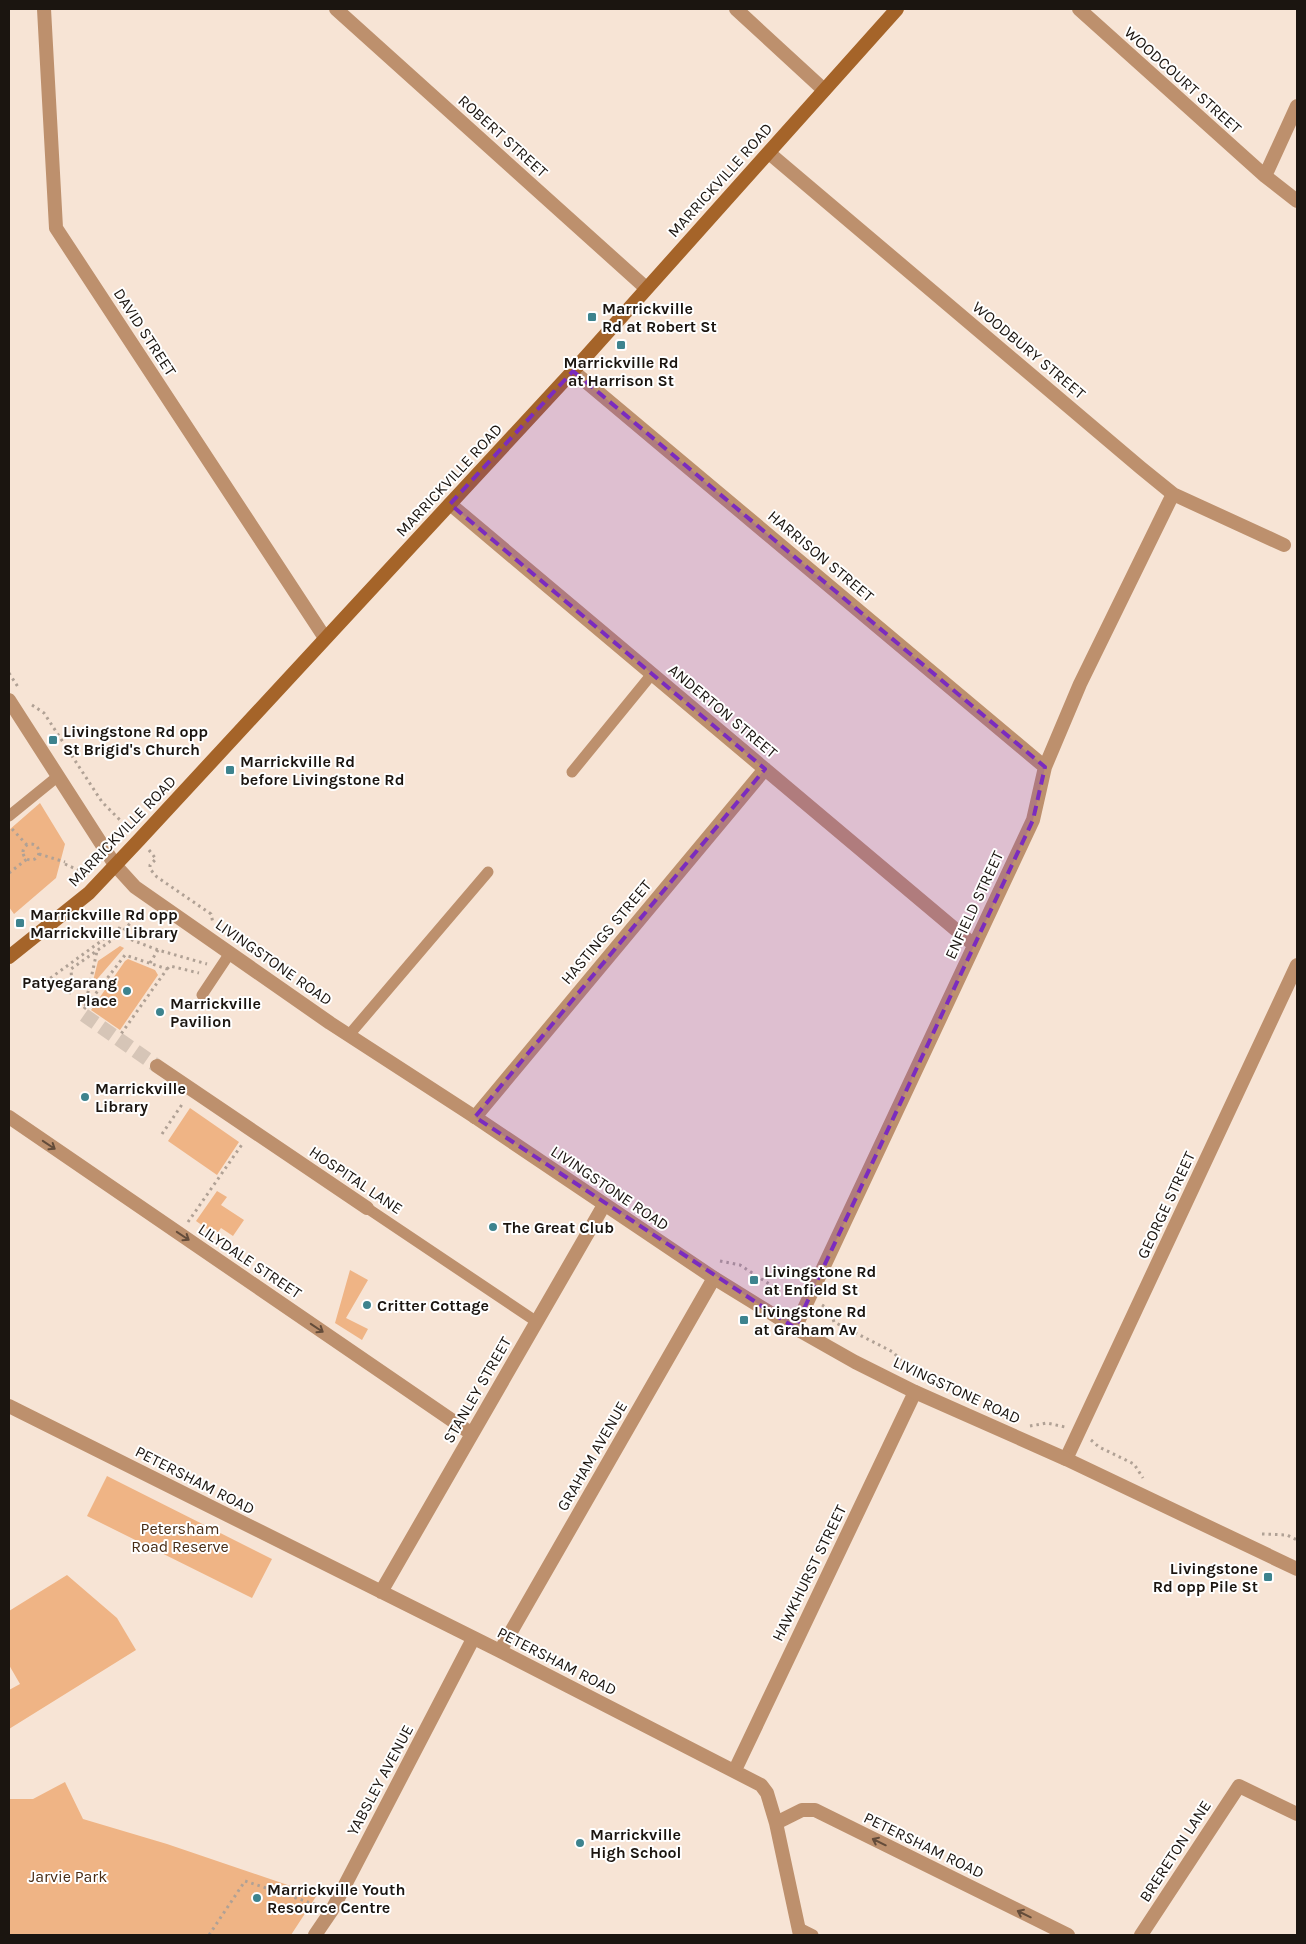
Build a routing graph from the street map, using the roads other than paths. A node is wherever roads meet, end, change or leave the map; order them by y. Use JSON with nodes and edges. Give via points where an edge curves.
{"nodes":[{"id":1,"x":44,"y":9,"type":"edge"},
{"id":2,"x":336,"y":9,"type":"edge"},
{"id":3,"x":736,"y":9,"type":"edge"},
{"id":4,"x":897,"y":9,"type":"edge"},
{"id":5,"x":1079,"y":9,"type":"edge"},
{"id":6,"x":824,"y":90,"type":"junction"},
{"id":7,"x":1297,"y":106,"type":"edge"},
{"id":8,"x":769,"y":153,"type":"junction"},
{"id":9,"x":1264,"y":176,"type":"junction"},
{"id":10,"x":1297,"y":201,"type":"edge"},
{"id":11,"x":646,"y":288,"type":"junction"},
{"id":12,"x":573,"y":371,"type":"junction"},
{"id":13,"x":1174,"y":494,"type":"junction"},
{"id":14,"x":450,"y":504,"type":"junction"},
{"id":15,"x":1284,"y":545,"type":"dead end"},
{"id":16,"x":326,"y":638,"type":"junction"},
{"id":17,"x":652,"y":674,"type":"junction"},
{"id":18,"x":9,"y":700,"type":"edge"},
{"id":19,"x":1045,"y":767,"type":"junction"},
{"id":20,"x":764,"y":769,"type":"junction"},
{"id":21,"x":572,"y":772,"type":"dead end"},
{"id":22,"x":58,"y":777,"type":"junction"},
{"id":23,"x":9,"y":816,"type":"edge"},
{"id":24,"x":115,"y":866,"type":"junction"},
{"id":25,"x":488,"y":872,"type":"dead end"},
{"id":26,"x":974,"y":945,"type":"junction"},
{"id":27,"x":230,"y":953,"type":"junction"},
{"id":28,"x":9,"y":957,"type":"edge"},
{"id":29,"x":1297,"y":965,"type":"edge"},
{"id":30,"x":202,"y":995,"type":"dead end"},
{"id":31,"x":350,"y":1035,"type":"junction"},
{"id":32,"x":157,"y":1066,"type":"tunnel mouth"},
{"id":33,"x":9,"y":1117,"type":"edge"},
{"id":34,"x":475,"y":1118,"type":"junction"},
{"id":35,"x":604,"y":1205,"type":"junction"},
{"id":36,"x":367,"y":1208,"type":"joint"},
{"id":37,"x":714,"y":1278,"type":"junction"},
{"id":38,"x":537,"y":1322,"type":"junction"},
{"id":39,"x":795,"y":1328,"type":"junction"},
{"id":40,"x":915,"y":1392,"type":"junction"},
{"id":41,"x":9,"y":1406,"type":"edge"},
{"id":42,"x":472,"y":1434,"type":"junction"},
{"id":43,"x":1066,"y":1459,"type":"junction"},
{"id":44,"x":1297,"y":1569,"type":"edge"},
{"id":45,"x":381,"y":1592,"type":"junction"},
{"id":46,"x":473,"y":1639,"type":"junction"},
{"id":47,"x":500,"y":1651,"type":"junction"},
{"id":48,"x":735,"y":1770,"type":"junction"},
{"id":49,"x":1297,"y":1814,"type":"edge"},
{"id":50,"x":776,"y":1823,"type":"junction"},
{"id":51,"x":799,"y":1932,"type":"edge"},
{"id":52,"x":315,"y":1935,"type":"edge"},
{"id":53,"x":814,"y":1935,"type":"edge"},
{"id":54,"x":1068,"y":1935,"type":"edge"},
{"id":55,"x":1141,"y":1935,"type":"edge"}],
"edges":[{"from":1,"to":16,"type":"street","name":"DAVID STREET","via":[[56,228]]},
{"from":2,"to":11,"type":"street","name":"ROBERT STREET"},
{"from":3,"to":6,"type":"street"},
{"from":4,"to":6,"type":"main road","name":"MARRICKVILLE ROAD"},
{"from":5,"to":9,"type":"street","name":"WOODCOURT STREET"},
{"from":6,"to":8,"type":"main road","name":"MARRICKVILLE ROAD"},
{"from":7,"to":9,"type":"street"},
{"from":8,"to":11,"type":"main road","name":"MARRICKVILLE ROAD"},
{"from":8,"to":13,"type":"street","name":"WOODBURY STREET"},
{"from":9,"to":10,"type":"street","name":"WOODCOURT STREET"},
{"from":11,"to":12,"type":"main road","name":"MARRICKVILLE ROAD"},
{"from":12,"to":14,"type":"main road","name":"MARRICKVILLE ROAD"},
{"from":12,"to":19,"type":"street","name":"HARRISON STREET"},
{"from":13,"to":15,"type":"street","name":"WOODBURY STREET"},
{"from":13,"to":19,"type":"street","name":"ENFIELD STREET","via":[[1080,684]]},
{"from":14,"to":16,"type":"main road","name":"MARRICKVILLE ROAD"},
{"from":14,"to":17,"type":"street","name":"ANDERTON STREET"},
{"from":16,"to":24,"type":"main road","name":"MARRICKVILLE ROAD"},
{"from":17,"to":20,"type":"street","name":"ANDERTON STREET"},
{"from":17,"to":21,"type":"lane"},
{"from":18,"to":22,"type":"street","name":"LIVINGSTONE ROAD"},
{"from":19,"to":26,"type":"street","name":"ENFIELD STREET","via":[[1033,820]]},
{"from":20,"to":26,"type":"street","name":"ANDERTON STREET"},
{"from":20,"to":34,"type":"street","name":"HASTINGS STREET"},
{"from":22,"to":23,"type":"lane"},
{"from":22,"to":24,"type":"street","name":"LIVINGSTONE ROAD"},
{"from":24,"to":27,"type":"street","name":"LIVINGSTONE ROAD","via":[[136,887]]},
{"from":24,"to":28,"type":"main road","name":"MARRICKVILLE ROAD","via":[[89,892]]},
{"from":25,"to":31,"type":"lane"},
{"from":26,"to":39,"type":"street","name":"ENFIELD STREET"},
{"from":27,"to":30,"type":"lane"},
{"from":27,"to":31,"type":"street","name":"LIVINGSTONE ROAD"},
{"from":29,"to":43,"type":"street","name":"GEORGE STREET"},
{"from":31,"to":34,"type":"street","name":"LIVINGSTONE ROAD"},
{"from":32,"to":36,"type":"street","name":"HOSPITAL LANE"},
{"from":33,"to":42,"type":"street","name":"LILYDALE STREET","one_way":true},
{"from":34,"to":35,"type":"street","name":"LIVINGSTONE ROAD"},
{"from":35,"to":37,"type":"street","name":"LIVINGSTONE ROAD"},
{"from":35,"to":38,"type":"street","name":"STANLEY STREET"},
{"from":36,"to":38,"type":"lane","name":"HOSPITAL LANE"},
{"from":37,"to":39,"type":"street","name":"LIVINGSTONE ROAD"},
{"from":37,"to":47,"type":"street","name":"GRAHAM AVENUE"},
{"from":38,"to":42,"type":"street","name":"STANLEY STREET"},
{"from":39,"to":40,"type":"street","name":"LIVINGSTONE ROAD"},
{"from":40,"to":43,"type":"street","name":"LIVINGSTONE ROAD"},
{"from":40,"to":48,"type":"street","name":"HAWKHURST STREET"},
{"from":41,"to":45,"type":"street","name":"PETERSHAM ROAD"},
{"from":42,"to":45,"type":"street","name":"STANLEY STREET"},
{"from":43,"to":44,"type":"street","name":"LIVINGSTONE ROAD"},
{"from":45,"to":46,"type":"street","name":"PETERSHAM ROAD"},
{"from":46,"to":47,"type":"street","name":"PETERSHAM ROAD"},
{"from":46,"to":52,"type":"street","name":"YABSLEY AVENUE","via":[[332,1910]]},
{"from":47,"to":48,"type":"street","name":"PETERSHAM ROAD"},
{"from":48,"to":50,"type":"street","name":"PETERSHAM ROAD","via":[[761,1785],[767,1793]]},
{"from":49,"to":55,"type":"street","name":"BRERETON LANE","via":[[1239,1786]]},
{"from":50,"to":51,"type":"street"},
{"from":54,"to":50,"type":"street","name":"PETERSHAM ROAD","one_way":true,"via":[[815,1810],[802,1810]]},
{"from":51,"to":53,"type":"lane"}]}
